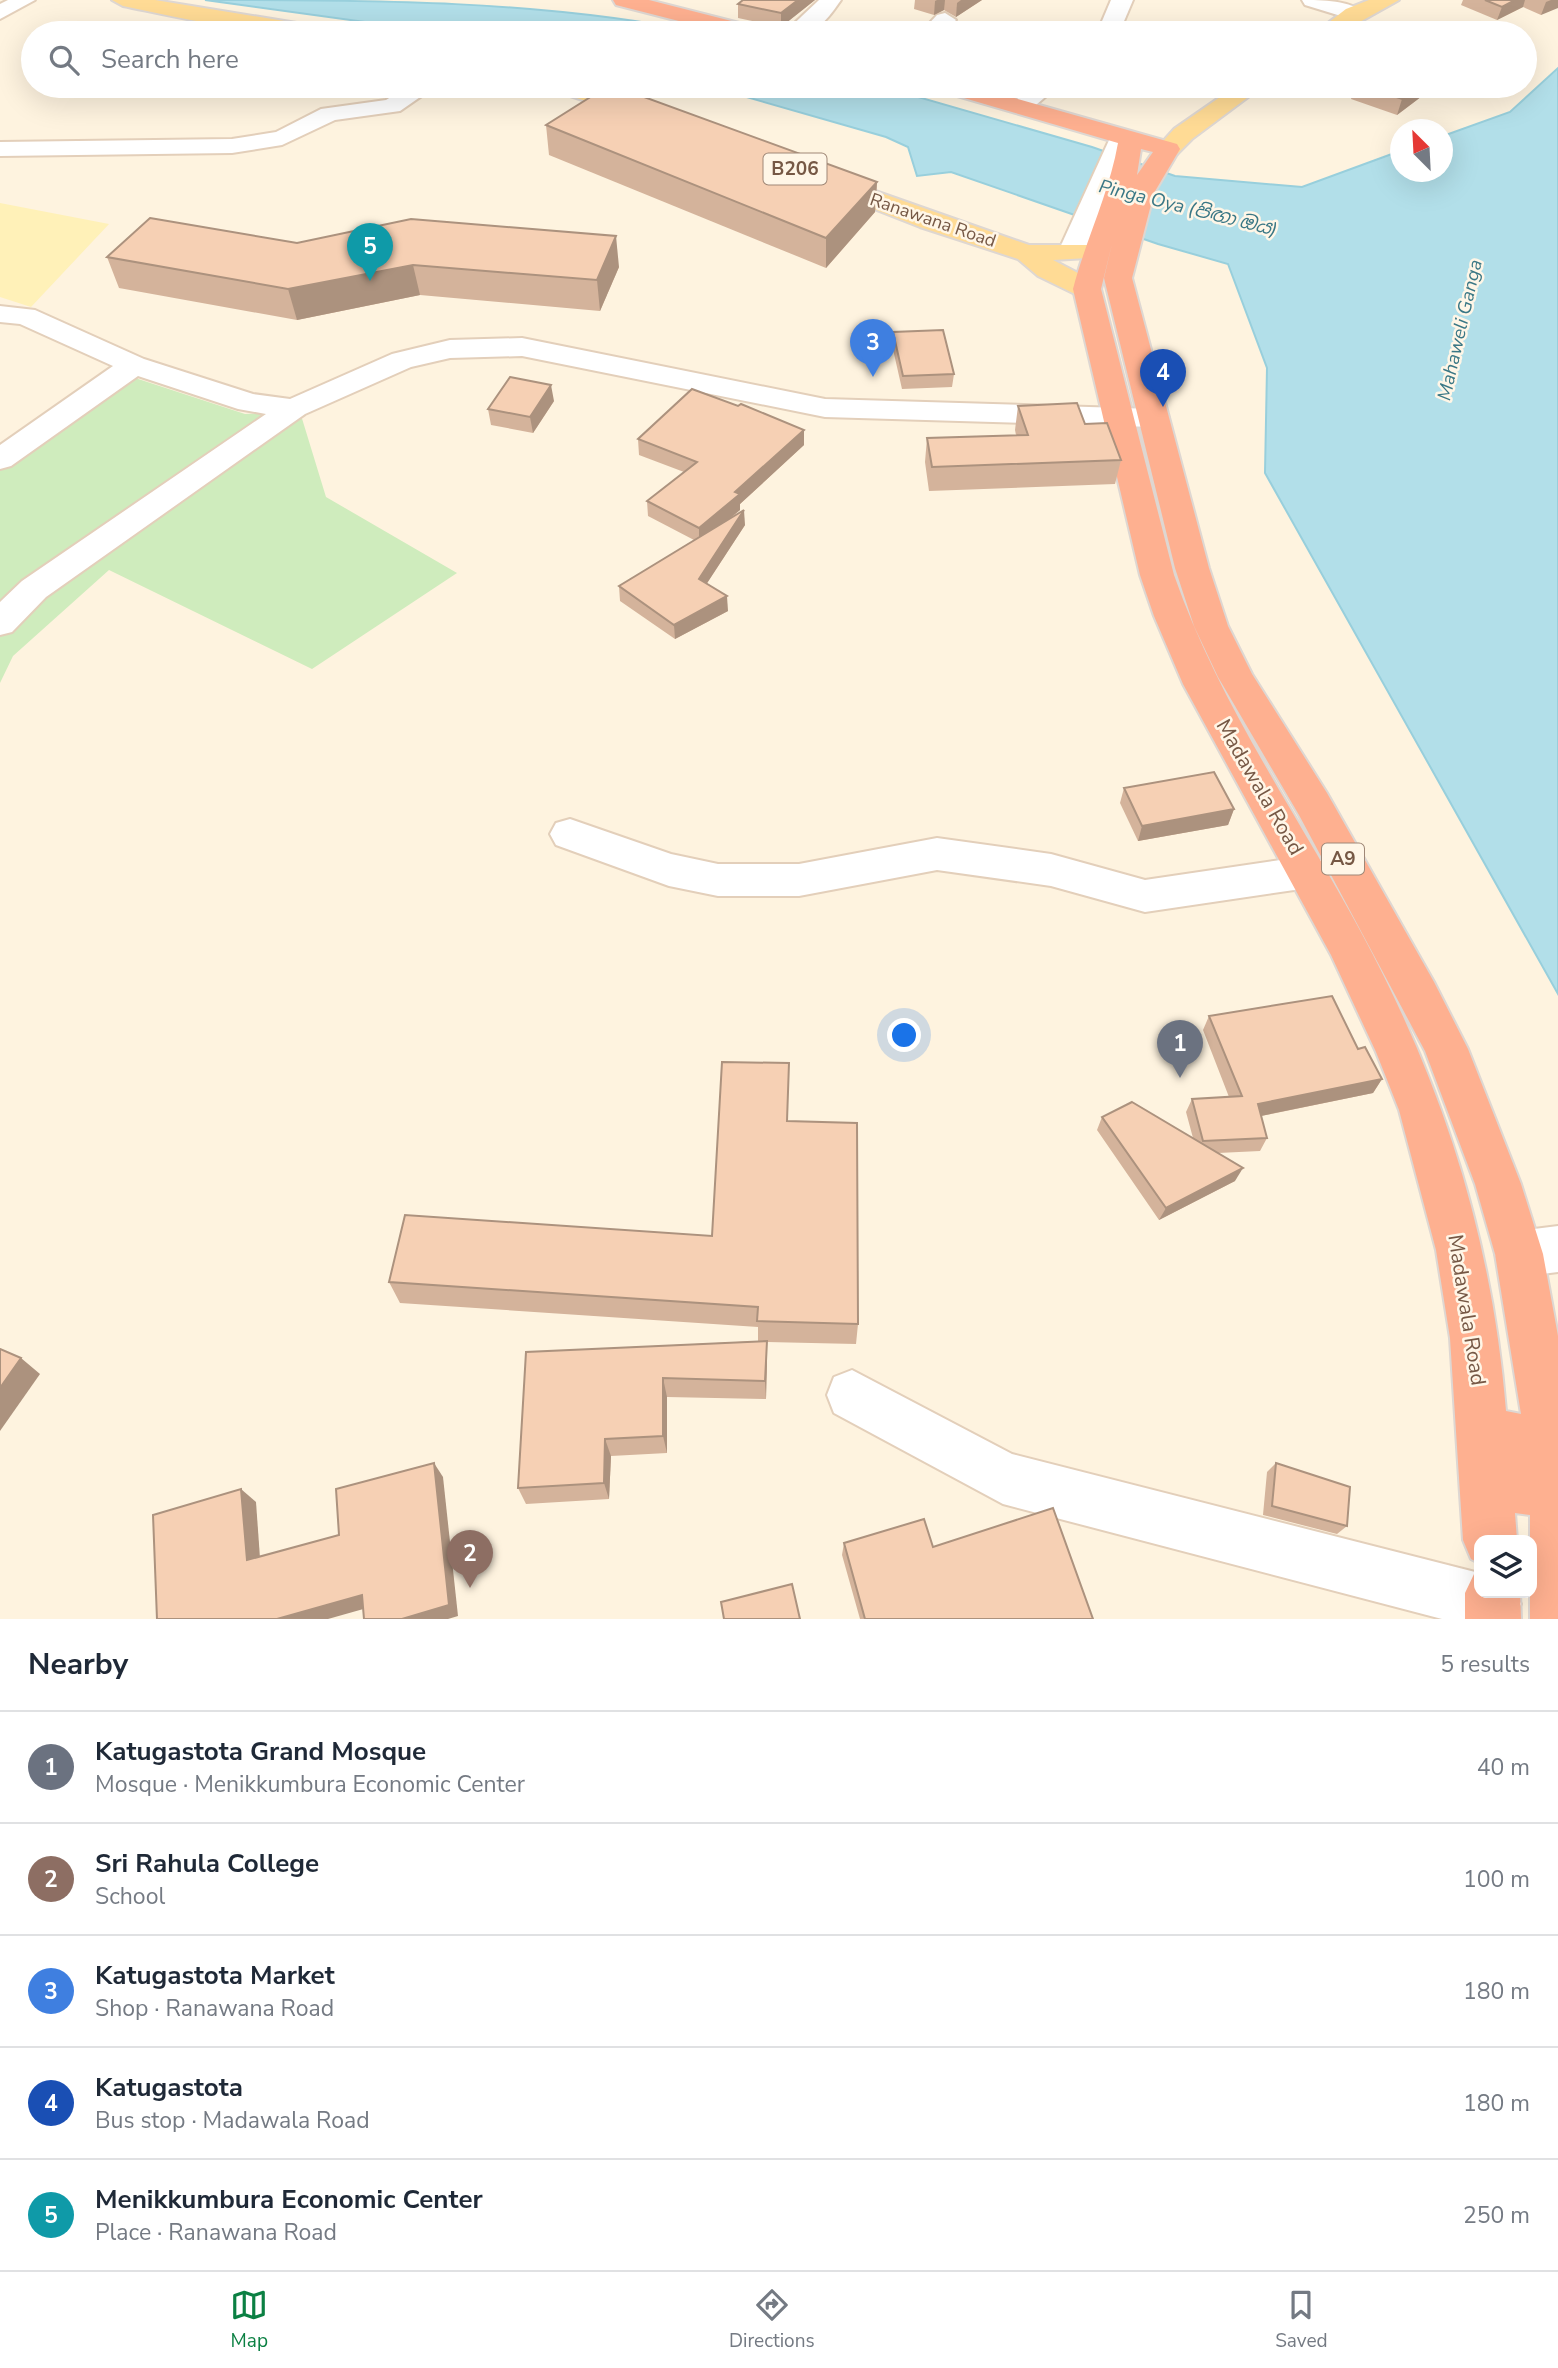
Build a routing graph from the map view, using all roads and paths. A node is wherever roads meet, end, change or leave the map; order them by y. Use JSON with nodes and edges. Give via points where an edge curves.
{"nodes":[{"id":1,"x":24,"y":0,"type":"edge"},
{"id":2,"x":123,"y":0,"type":"edge"},
{"id":3,"x":624,"y":0,"type":"edge"},
{"id":4,"x":830,"y":0,"type":"edge"},
{"id":5,"x":1122,"y":0,"type":"edge"},
{"id":6,"x":1313,"y":0,"type":"edge"},
{"id":7,"x":1388,"y":0,"type":"edge"},
{"id":8,"x":0,"y":13,"type":"edge"},
{"id":9,"x":1354,"y":14,"type":"junction"},
{"id":10,"x":229,"y":21,"type":"edge"},
{"id":11,"x":705,"y":21,"type":"edge"},
{"id":12,"x":811,"y":21,"type":"edge"},
{"id":13,"x":1113,"y":21,"type":"edge"},
{"id":14,"x":1344,"y":21,"type":"edge"},
{"id":15,"x":405,"y":98,"type":"edge"},
{"id":16,"x":599,"y":98,"type":"edge"},
{"id":17,"x":992,"y":98,"type":"edge"},
{"id":18,"x":1031,"y":98,"type":"edge"},
{"id":19,"x":1235,"y":98,"type":"edge"},
{"id":20,"x":1021,"y":106,"type":"junction"},
{"id":21,"x":669,"y":121,"type":"edge"},
{"id":22,"x":1176,"y":141,"type":"junction"},
{"id":23,"x":1125,"y":146,"type":"junction"},
{"id":24,"x":0,"y":149,"type":"edge"},
{"id":25,"x":804,"y":173,"type":"edge"},
{"id":26,"x":1102,"y":250,"type":"junction"},
{"id":27,"x":1027,"y":253,"type":"junction"},
{"id":28,"x":0,"y":314,"type":"edge"},
{"id":29,"x":134,"y":365,"type":"junction"},
{"id":30,"x":294,"y":408,"type":"junction"},
{"id":31,"x":1136,"y":418,"type":"junction"},
{"id":32,"x":0,"y":459,"type":"edge"},
{"id":33,"x":0,"y":623,"type":"edge"},
{"id":34,"x":570,"y":834,"type":"dead end"},
{"id":35,"x":1308,"y":872,"type":"junction"},
{"id":36,"x":1538,"y":1251,"type":"edge"},
{"id":37,"x":1558,"y":1314,"type":"edge"},
{"id":38,"x":852,"y":1395,"type":"dead end"},
{"id":39,"x":1486,"y":1458,"type":"junction"},
{"id":40,"x":1556,"y":1470,"type":"edge"},
{"id":41,"x":1490,"y":1535,"type":"edge"},
{"id":42,"x":1493,"y":1605,"type":"edge"},
{"id":43,"x":1558,"y":1613,"type":"edge"},
{"id":44,"x":1558,"y":1619,"type":"edge"}],
"edges":[{"from":1,"to":8,"type":"street"},
{"from":2,"to":10,"type":"main road"},
{"from":3,"to":11,"type":"highway"},
{"from":4,"to":12,"type":"street"},
{"from":5,"to":13,"type":"street"},
{"from":6,"to":9,"type":"street"},
{"from":7,"to":9,"type":"main road"},
{"from":9,"to":14,"type":"main road"},
{"from":15,"to":24,"type":"street","via":[[392,106],[329,114],[267,142]]},
{"from":16,"to":21,"type":"main road"},
{"from":17,"to":20,"type":"highway"},
{"from":18,"to":20,"type":"street"},
{"from":19,"to":22,"type":"main road"},
{"from":20,"to":23,"type":"highway"},
{"from":22,"to":23,"type":"highway"},
{"from":22,"to":26,"type":"highway","via":[[1149,172]]},
{"from":23,"to":26,"type":"highway","via":[[1124,180]]},
{"from":25,"to":27,"type":"main road","name":"Ranawana Road","number":"B206"},
{"from":26,"to":27,"type":"main road","number":"B206"},
{"from":26,"to":27,"type":"main road","number":"B206","via":[[1048,270]]},
{"from":26,"to":31,"type":"highway","name":"Madawala Road","number":"A9"},
{"from":28,"to":29,"type":"street","via":[[25,316]]},
{"from":29,"to":30,"type":"street","via":[[249,403]]},
{"from":29,"to":32,"type":"street"},
{"from":30,"to":31,"type":"street","via":[[402,360],[450,349],[522,347],[825,408]]},
{"from":30,"to":33,"type":"street","via":[[34,589]]},
{"from":31,"to":35,"type":"highway","name":"Madawala Road","number":"A9","via":[[1157,575],[1186,651],[1224,727]]},
{"from":31,"to":36,"type":"highway","name":"Madawala Road","number":"A9","via":[[1211,625],[1236,677],[1313,804],[1446,1049],[1498,1184]]},
{"from":34,"to":35,"type":"street","via":[[669,870],[718,880],[799,880],[937,854],[1051,870],[1145,896]]},
{"from":35,"to":39,"type":"highway","name":"Madawala Road","number":"A9","via":[[1379,1011],[1421,1110],[1460,1250],[1475,1338]]},
{"from":36,"to":37,"type":"highway"},
{"from":36,"to":40,"type":"highway","name":"Madawala Road","number":"A9"},
{"from":38,"to":42,"type":"street","via":[[1003,1478]]},
{"from":39,"to":40,"type":"highway"},
{"from":39,"to":41,"type":"highway","name":"Madawala Road"},
{"from":40,"to":43,"type":"highway","name":"Madawala Road"},
{"from":43,"to":44,"type":"highway","name":"Madawala Road"}]}
